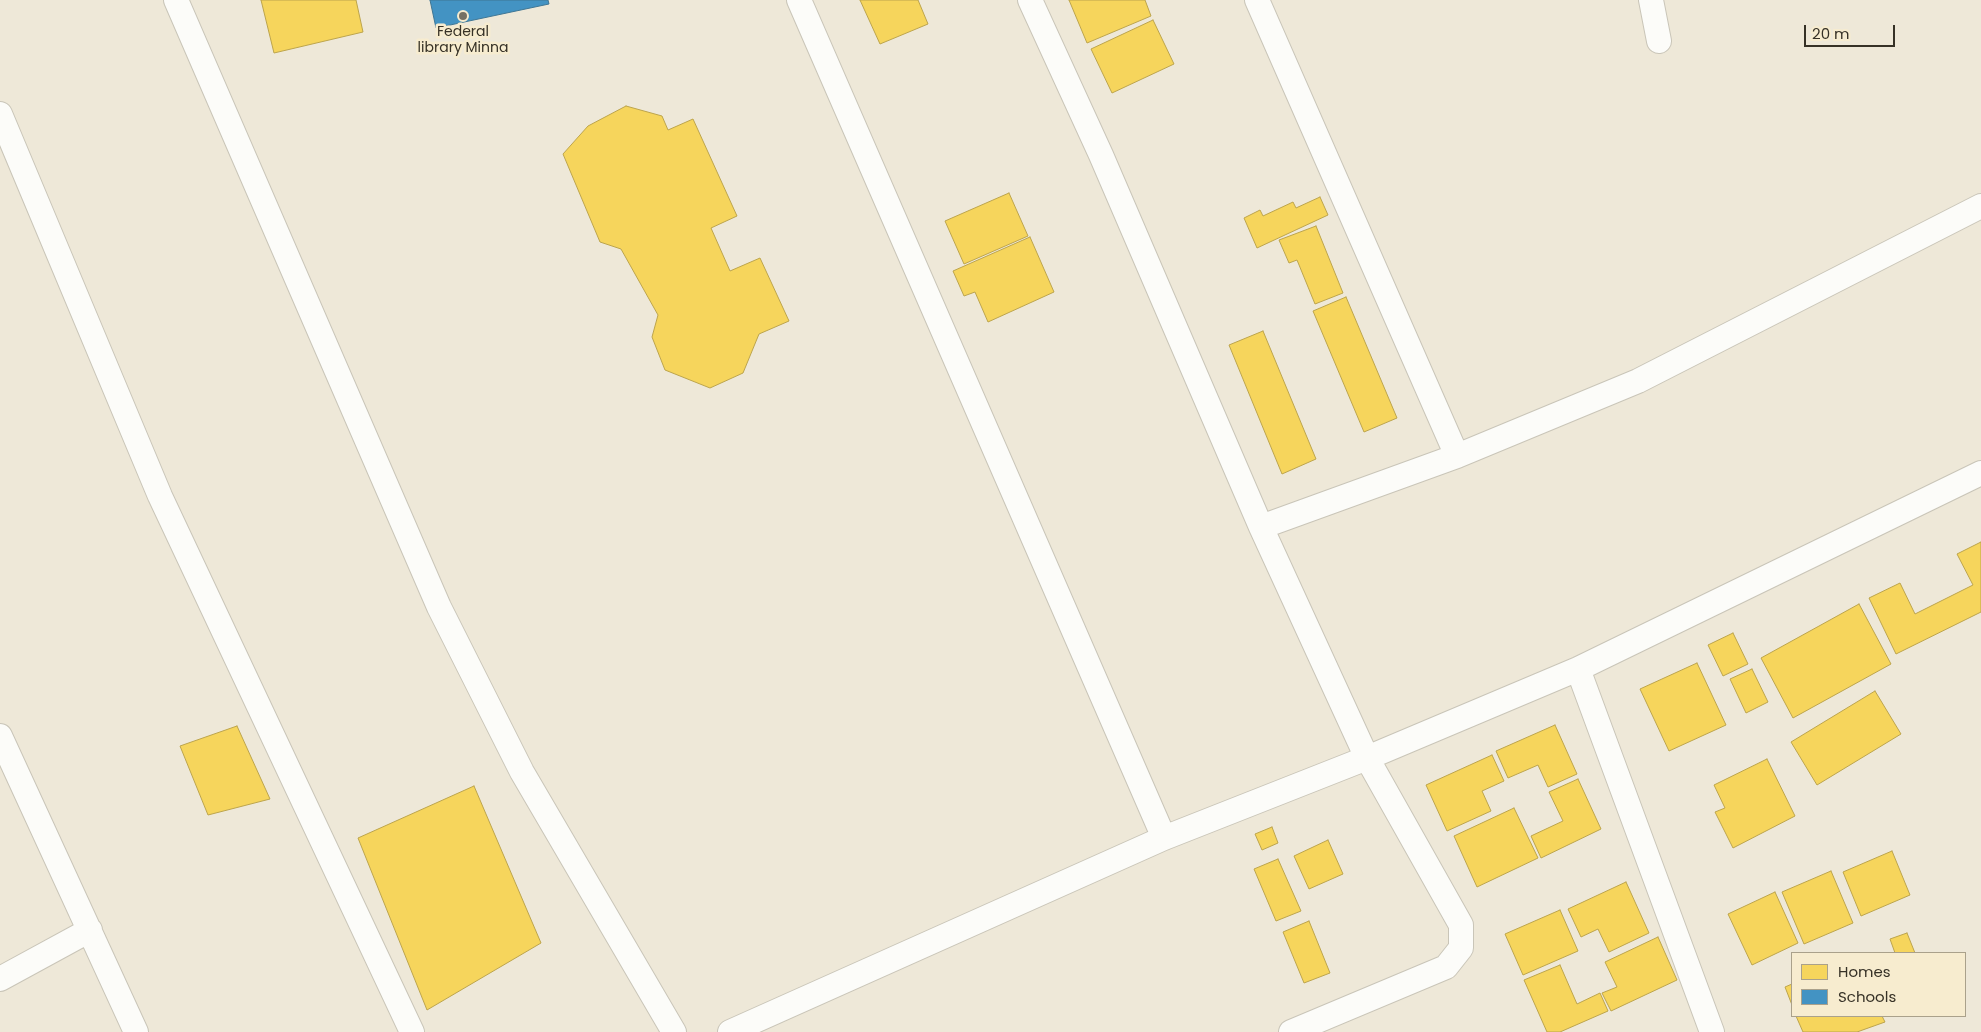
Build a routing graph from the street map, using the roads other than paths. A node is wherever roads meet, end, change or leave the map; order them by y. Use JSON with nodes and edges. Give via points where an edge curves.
{"nodes":[{"id":1,"x":176,"y":0,"type":"edge"},
{"id":2,"x":799,"y":0,"type":"edge"},
{"id":3,"x":1030,"y":0,"type":"edge"},
{"id":4,"x":1257,"y":0,"type":"edge"},
{"id":5,"x":1651,"y":0,"type":"edge"},
{"id":6,"x":1659,"y":41,"type":"dead end"},
{"id":7,"x":0,"y":114,"type":"edge"},
{"id":8,"x":1981,"y":206,"type":"edge"},
{"id":9,"x":1457,"y":456,"type":"junction"},
{"id":10,"x":1981,"y":473,"type":"edge"},
{"id":11,"x":1261,"y":527,"type":"junction"},
{"id":12,"x":1578,"y":669,"type":"junction"},
{"id":13,"x":2,"y":746,"type":"edge"},
{"id":14,"x":1367,"y":758,"type":"junction"},
{"id":15,"x":1164,"y":838,"type":"junction"},
{"id":16,"x":90,"y":930,"type":"junction"},
{"id":17,"x":0,"y":980,"type":"edge"},
{"id":18,"x":136,"y":1032,"type":"edge"},
{"id":19,"x":412,"y":1032,"type":"edge"},
{"id":20,"x":674,"y":1032,"type":"edge"},
{"id":21,"x":730,"y":1032,"type":"edge"},
{"id":22,"x":1291,"y":1032,"type":"edge"},
{"id":23,"x":1712,"y":1032,"type":"edge"}],
"edges":[{"from":1,"to":20,"type":"street","via":[[439,607],[522,772]]},
{"from":2,"to":15,"type":"street"},
{"from":3,"to":11,"type":"street","via":[[1101,155]]},
{"from":4,"to":9,"type":"street"},
{"from":5,"to":6,"type":"street"},
{"from":7,"to":19,"type":"street","via":[[160,496]]},
{"from":8,"to":9,"type":"street","via":[[1638,381]]},
{"from":9,"to":11,"type":"street"},
{"from":10,"to":12,"type":"street"},
{"from":11,"to":14,"type":"street"},
{"from":12,"to":14,"type":"street"},
{"from":12,"to":23,"type":"street"},
{"from":13,"to":16,"type":"street"},
{"from":14,"to":15,"type":"street"},
{"from":14,"to":22,"type":"street","via":[[1461,924],[1461,948],[1446,967]]},
{"from":15,"to":21,"type":"street"},
{"from":16,"to":17,"type":"street"},
{"from":16,"to":18,"type":"street"}]}
